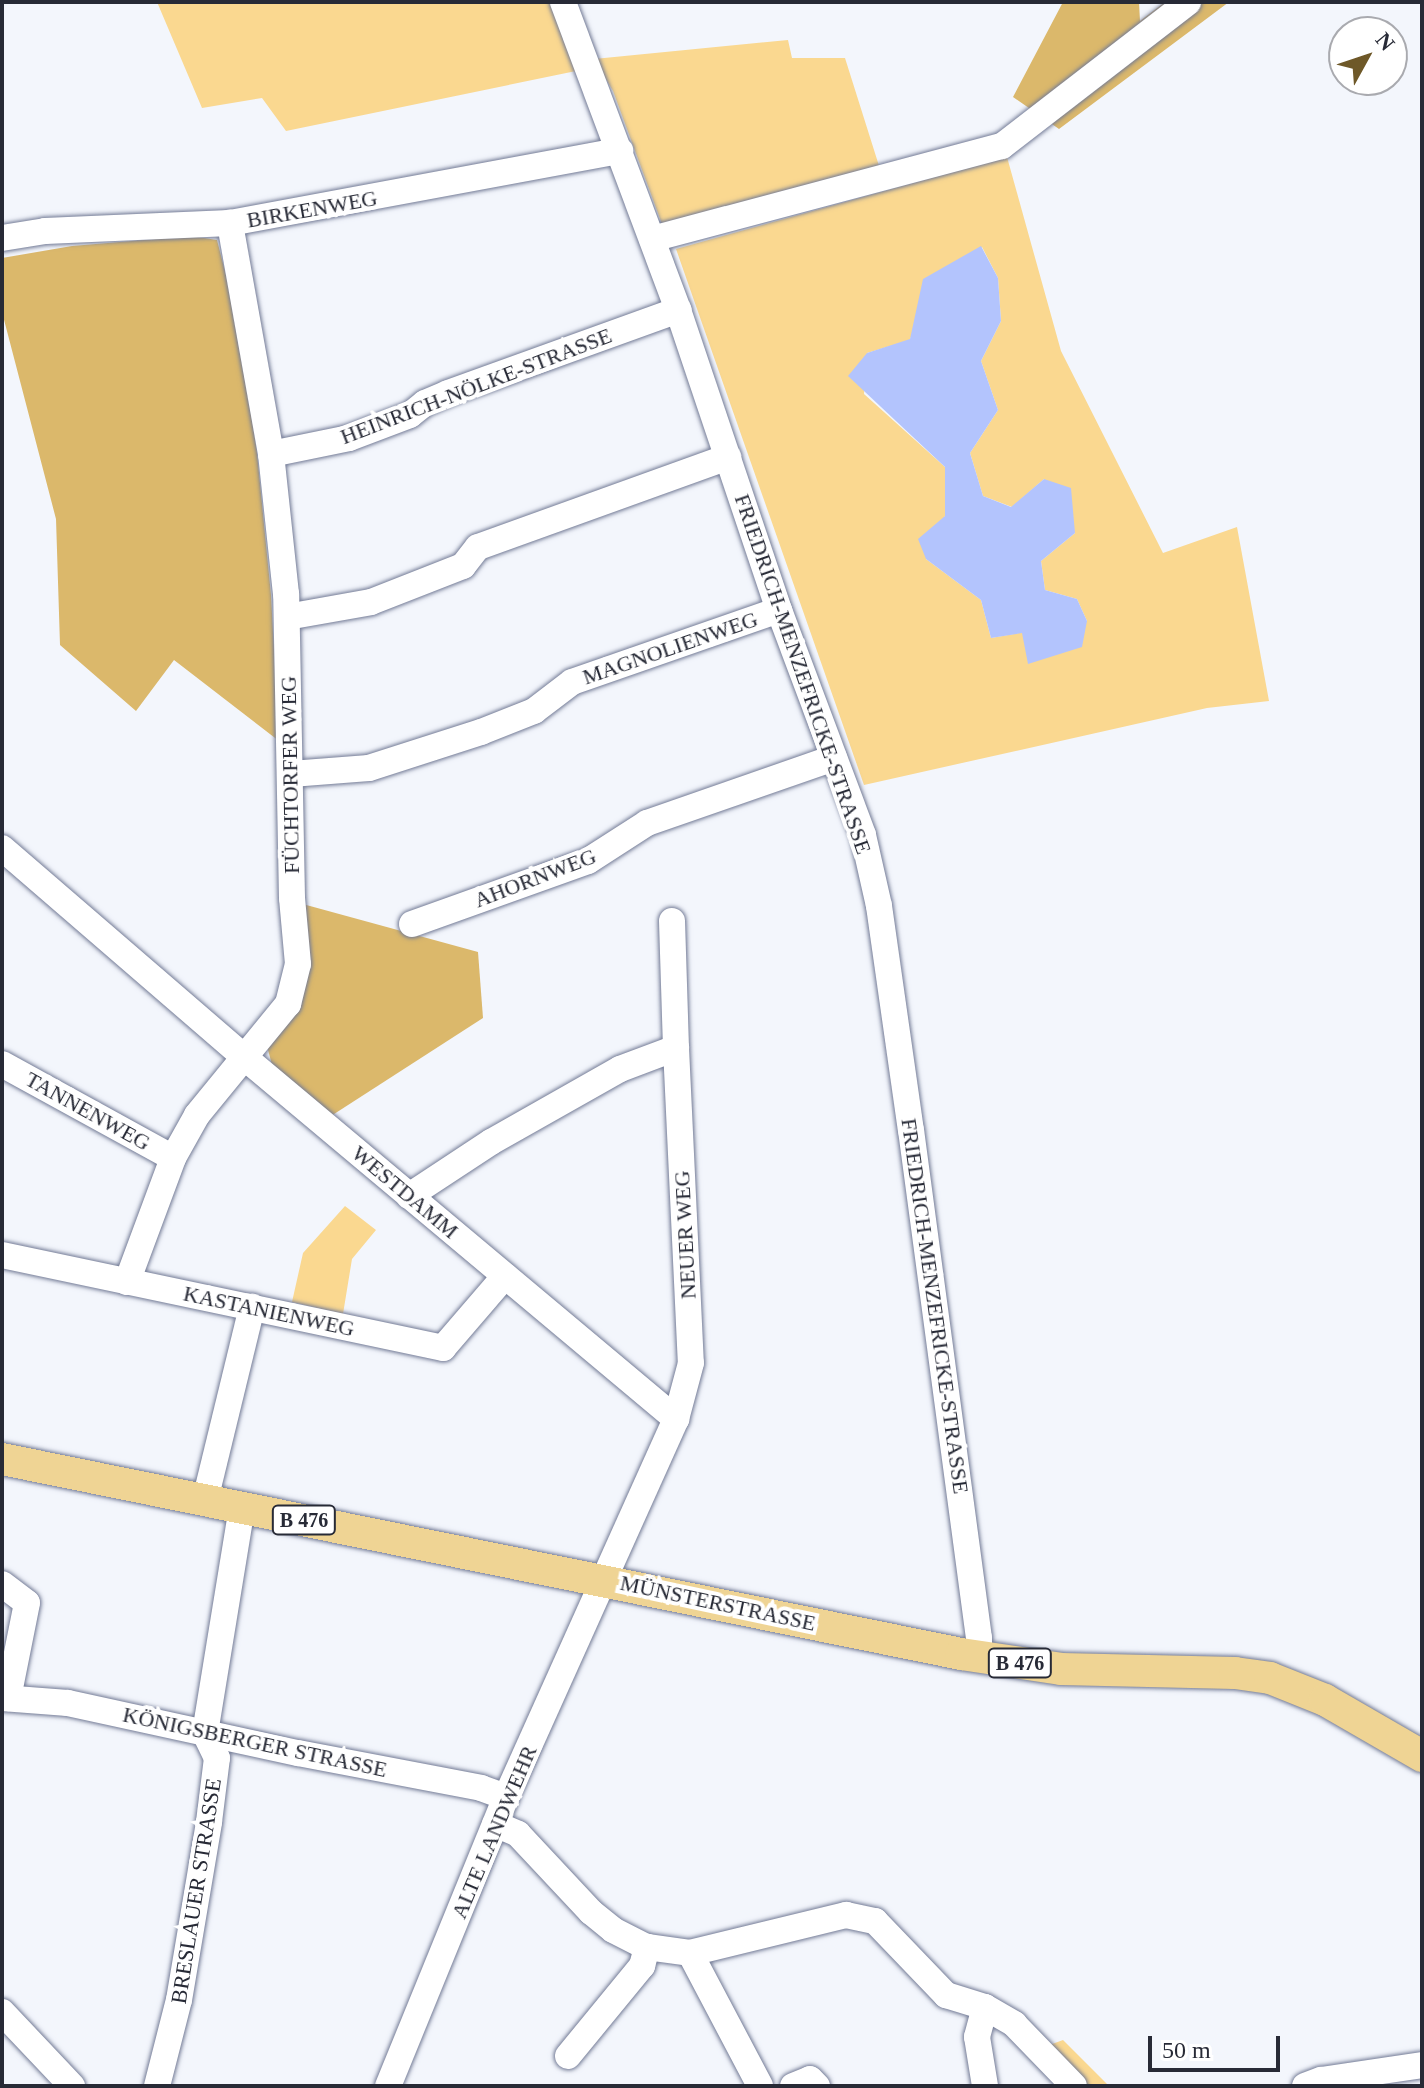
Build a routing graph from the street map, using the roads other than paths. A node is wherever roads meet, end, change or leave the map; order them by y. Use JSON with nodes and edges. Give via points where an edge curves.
{"nodes":[{"id":1,"x":563,"y":2,"type":"edge"},
{"id":2,"x":1188,"y":2,"type":"edge"},
{"id":3,"x":620,"y":151,"type":"junction"},
{"id":4,"x":230,"y":223,"type":"junction"},
{"id":5,"x":2,"y":238,"type":"edge"},
{"id":6,"x":652,"y":239,"type":"junction"},
{"id":7,"x":678,"y":310,"type":"junction"},
{"id":8,"x":271,"y":454,"type":"junction"},
{"id":9,"x":728,"y":457,"type":"junction"},
{"id":10,"x":779,"y":610,"type":"junction"},
{"id":11,"x":287,"y":617,"type":"junction"},
{"id":12,"x":834,"y":758,"type":"junction"},
{"id":13,"x":291,"y":774,"type":"junction"},
{"id":14,"x":2,"y":848,"type":"edge"},
{"id":15,"x":672,"y":921,"type":"dead end"},
{"id":16,"x":412,"y":924,"type":"dead end"},
{"id":17,"x":676,"y":1048,"type":"junction"},
{"id":18,"x":244,"y":1057,"type":"junction"},
{"id":19,"x":2,"y":1064,"type":"edge"},
{"id":20,"x":173,"y":1158,"type":"junction"},
{"id":21,"x":409,"y":1196,"type":"junction"},
{"id":22,"x":2,"y":1255,"type":"edge"},
{"id":23,"x":505,"y":1276,"type":"junction"},
{"id":24,"x":127,"y":1282,"type":"junction"},
{"id":25,"x":252,"y":1307,"type":"junction"},
{"id":26,"x":676,"y":1419,"type":"junction"},
{"id":27,"x":2,"y":1459,"type":"edge"},
{"id":28,"x":205,"y":1500,"type":"junction"},
{"id":29,"x":242,"y":1508,"type":"junction"},
{"id":30,"x":606,"y":1580,"type":"junction"},
{"id":31,"x":2,"y":1584,"type":"edge"},
{"id":32,"x":979,"y":1657,"type":"junction"},
{"id":33,"x":5,"y":1698,"type":"edge"},
{"id":34,"x":205,"y":1733,"type":"junction"},
{"id":35,"x":1422,"y":1756,"type":"edge"},
{"id":36,"x":506,"y":1797,"type":"junction"},
{"id":37,"x":495,"y":1824,"type":"junction"},
{"id":38,"x":647,"y":1947,"type":"junction"},
{"id":39,"x":690,"y":1953,"type":"junction"},
{"id":40,"x":985,"y":2007,"type":"junction"},
{"id":41,"x":2,"y":2012,"type":"edge"},
{"id":42,"x":568,"y":2056,"type":"dead end"},
{"id":43,"x":1422,"y":2065,"type":"edge"},
{"id":44,"x":72,"y":2086,"type":"edge"},
{"id":45,"x":157,"y":2086,"type":"edge"},
{"id":46,"x":388,"y":2086,"type":"edge"},
{"id":47,"x":760,"y":2086,"type":"edge"},
{"id":48,"x":793,"y":2086,"type":"edge"},
{"id":49,"x":817,"y":2086,"type":"edge"},
{"id":50,"x":985,"y":2086,"type":"edge"},
{"id":51,"x":1074,"y":2086,"type":"edge"},
{"id":52,"x":1305,"y":2086,"type":"edge"}],
"edges":[{"from":1,"to":3,"type":"street","name":"FRIEDRICH-MENZEFRICKE-STRASSE"},
{"from":2,"to":6,"type":"street","via":[[1002,146]]},
{"from":3,"to":4,"type":"street","name":"BIRKENWEG"},
{"from":3,"to":6,"type":"street","name":"FRIEDRICH-MENZEFRICKE-STRASSE"},
{"from":4,"to":5,"type":"street","name":"BIRKENWEG","via":[[45,231]]},
{"from":4,"to":8,"type":"street","name":"FÜCHTORFER WEG"},
{"from":6,"to":7,"type":"street","name":"FRIEDRICH-MENZEFRICKE-STRASSE"},
{"from":7,"to":8,"type":"street","name":"HEINRICH-NÖLKE-STRASSE","via":[[437,398],[410,415],[349,438]]},
{"from":7,"to":9,"type":"street","name":"FRIEDRICH-MENZEFRICKE-STRASSE"},
{"from":8,"to":11,"type":"street","name":"FÜCHTORFER WEG"},
{"from":9,"to":10,"type":"street","name":"FRIEDRICH-MENZEFRICKE-STRASSE"},
{"from":9,"to":11,"type":"street","via":[[478,547],[463,566],[371,602]]},
{"from":10,"to":12,"type":"street","name":"FRIEDRICH-MENZEFRICKE-STRASSE"},
{"from":10,"to":13,"type":"street","name":"MAGNOLIENWEG","via":[[572,682],[534,711],[481,732],[369,768]]},
{"from":11,"to":13,"type":"street","name":"FÜCHTORFER WEG"},
{"from":12,"to":16,"type":"street","name":"AHORNWEG","via":[[647,823],[588,861]]},
{"from":12,"to":32,"type":"street","name":"FRIEDRICH-MENZEFRICKE-STRASSE","via":[[863,835],[879,906]]},
{"from":13,"to":18,"type":"street","name":"FÜCHTORFER WEG","via":[[298,964],[288,1004]]},
{"from":14,"to":18,"type":"street","name":"WESTDAMM"},
{"from":15,"to":17,"type":"street","name":"NEUER WEG"},
{"from":17,"to":21,"type":"street","via":[[620,1069]]},
{"from":17,"to":26,"type":"street","name":"NEUER WEG","via":[[691,1363]]},
{"from":18,"to":20,"type":"street","name":"FÜCHTORFER WEG","via":[[197,1115]]},
{"from":18,"to":21,"type":"street","name":"WESTDAMM"},
{"from":19,"to":20,"type":"street","name":"TANNENWEG"},
{"from":20,"to":24,"type":"street","name":"FÜCHTORFER WEG"},
{"from":21,"to":23,"type":"street","name":"WESTDAMM"},
{"from":22,"to":24,"type":"street","name":"KASTANIENWEG"},
{"from":23,"to":25,"type":"street","name":"KASTANIENWEG","via":[[443,1348]]},
{"from":23,"to":26,"type":"street","name":"WESTDAMM"},
{"from":24,"to":25,"type":"street","name":"KASTANIENWEG"},
{"from":25,"to":28,"type":"street"},
{"from":26,"to":30,"type":"street"},
{"from":27,"to":28,"type":"main road","name":"MÜNSTERSTRASSE","number":"B 476"},
{"from":28,"to":29,"type":"main road","name":"MÜNSTERSTRASSE","number":"B 476"},
{"from":29,"to":30,"type":"main road","name":"MÜNSTERSTRASSE","number":"B 476"},
{"from":29,"to":34,"type":"street","name":"BRESLAUER STRASSE"},
{"from":30,"to":32,"type":"main road","name":"MÜNSTERSTRASSE","number":"B 476"},
{"from":30,"to":36,"type":"street","name":"ALTE LANDWEHR"},
{"from":31,"to":33,"type":"street","via":[[27,1603]]},
{"from":32,"to":35,"type":"main road","name":"MÜNSTERSTRASSE","number":"B 476","via":[[1061,1669],[1270,1678],[1325,1700]]},
{"from":33,"to":34,"type":"street","name":"KÖNIGSBERGER STRASSE","via":[[68,1703]]},
{"from":34,"to":36,"type":"street","name":"KÖNIGSBERGER STRASSE"},
{"from":34,"to":45,"type":"street","name":"BRESLAUER STRASSE","via":[[217,1758],[209,1822],[179,2000]]},
{"from":36,"to":37,"type":"street","name":"ALTE LANDWEHR"},
{"from":37,"to":38,"type":"street","via":[[518,1834],[613,1930]]},
{"from":37,"to":46,"type":"street","name":"ALTE LANDWEHR"},
{"from":38,"to":39,"type":"street"},
{"from":38,"to":42,"type":"street","via":[[642,1966]]},
{"from":39,"to":40,"type":"street","via":[[846,1915],[875,1921],[946,1995]]},
{"from":39,"to":47,"type":"street"},
{"from":40,"to":50,"type":"street","via":[[977,2037]]},
{"from":40,"to":51,"type":"street","via":[[1014,2024]]},
{"from":41,"to":44,"type":"street"},
{"from":43,"to":52,"type":"street"},
{"from":48,"to":49,"type":"street","via":[[810,2079]]}]}
